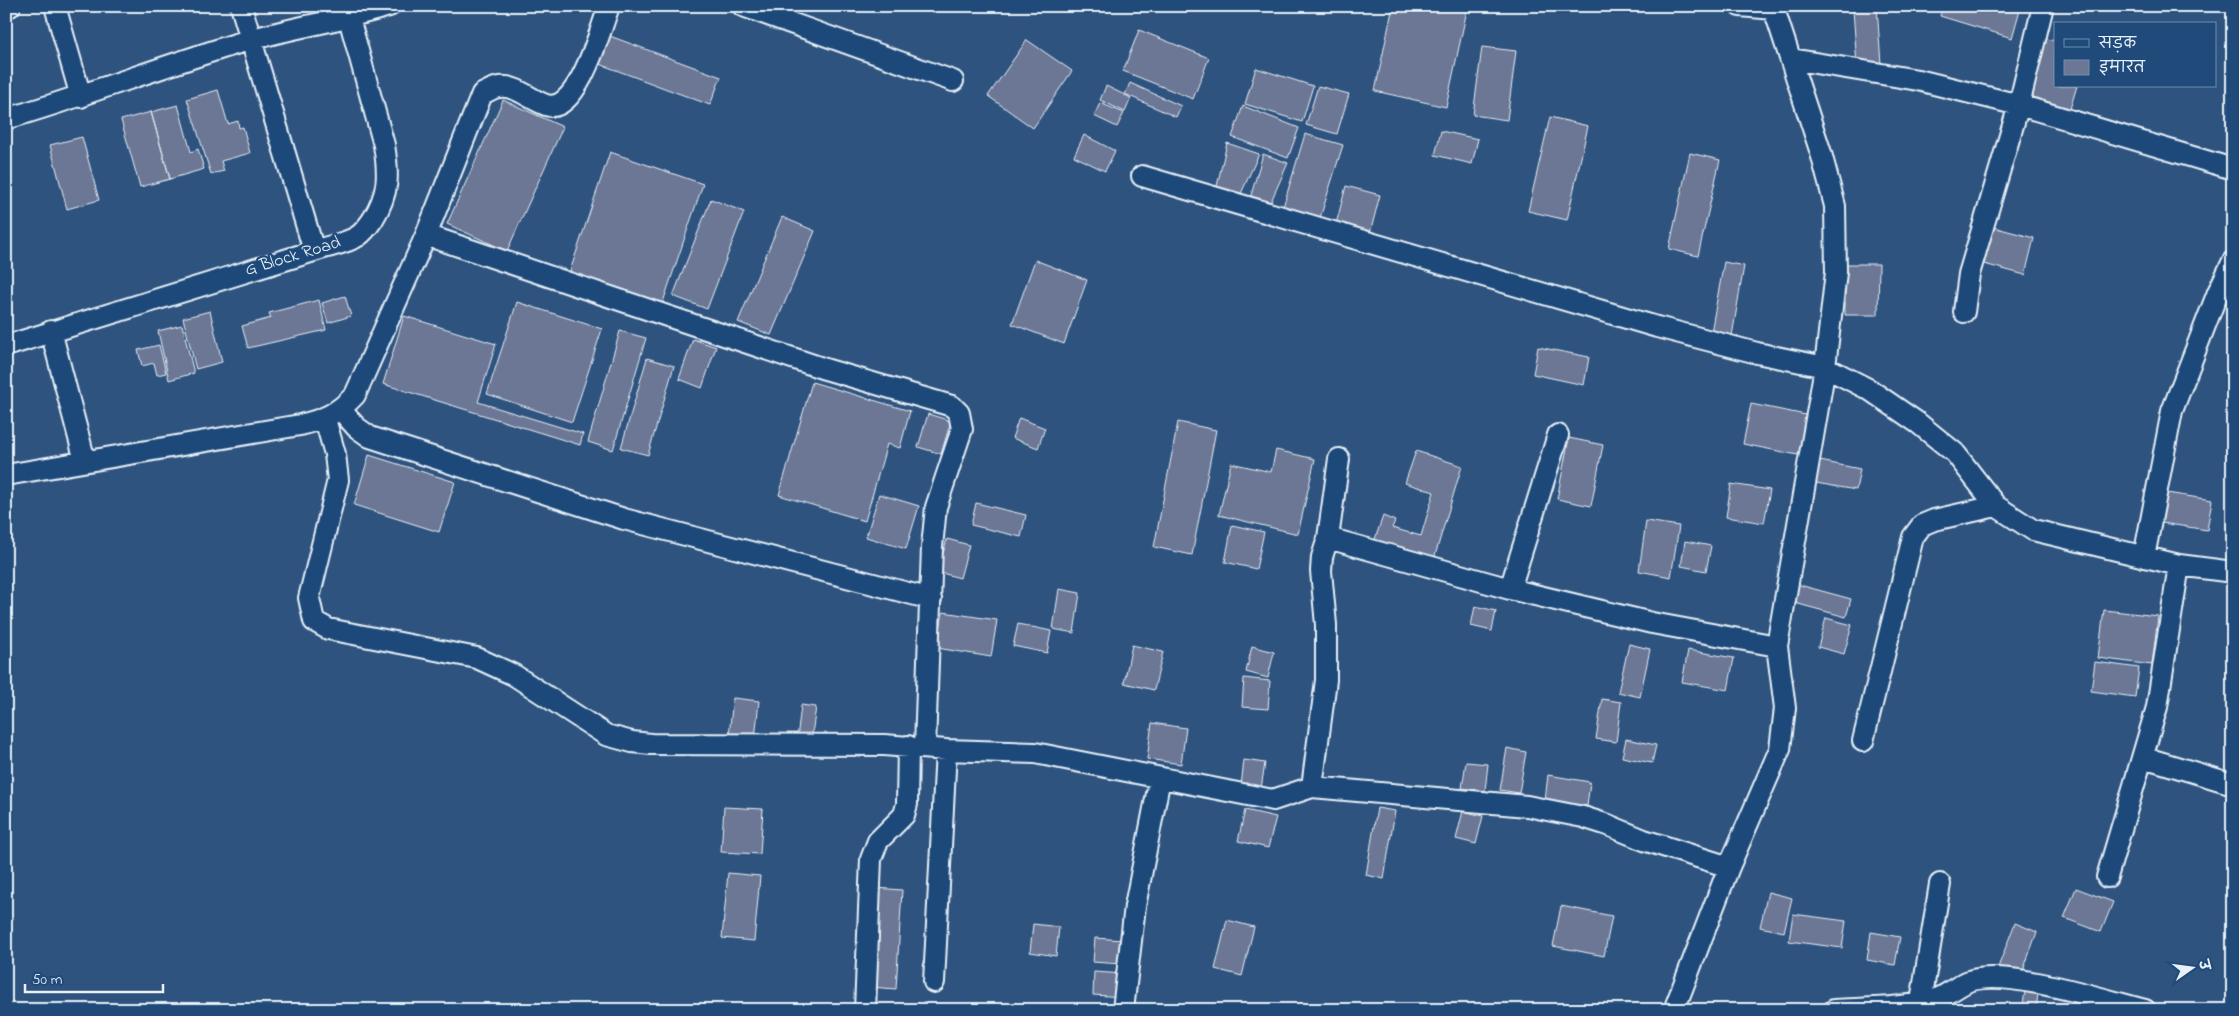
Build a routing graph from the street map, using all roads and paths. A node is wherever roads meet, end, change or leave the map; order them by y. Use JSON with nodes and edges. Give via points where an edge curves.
{"nodes":[{"id":1,"x":54,"y":6,"type":"edge"},
{"id":2,"x":240,"y":6,"type":"edge"},
{"id":3,"x":390,"y":6,"type":"edge"},
{"id":4,"x":609,"y":6,"type":"edge"},
{"id":5,"x":743,"y":6,"type":"edge"},
{"id":6,"x":1740,"y":6,"type":"edge"},
{"id":7,"x":2043,"y":6,"type":"edge"},
{"id":8,"x":1774,"y":8,"type":"edge"},
{"id":9,"x":350,"y":18,"type":"junction"},
{"id":10,"x":250,"y":40,"type":"junction"},
{"id":11,"x":1791,"y":59,"type":"junction"},
{"id":12,"x":953,"y":81,"type":"dead end"},
{"id":13,"x":81,"y":97,"type":"junction"},
{"id":14,"x":2019,"y":106,"type":"junction"},
{"id":15,"x":6,"y":119,"type":"edge"},
{"id":16,"x":2233,"y":169,"type":"edge"},
{"id":17,"x":1142,"y":176,"type":"dead end"},
{"id":18,"x":426,"y":235,"type":"junction"},
{"id":19,"x":314,"y":251,"type":"junction"},
{"id":20,"x":2233,"y":262,"type":"edge"},
{"id":21,"x":1964,"y":312,"type":"dead end"},
{"id":22,"x":51,"y":331,"type":"junction"},
{"id":23,"x":6,"y":346,"type":"edge"},
{"id":24,"x":1825,"y":367,"type":"junction"},
{"id":25,"x":333,"y":414,"type":"junction"},
{"id":26,"x":1558,"y":435,"type":"dead end"},
{"id":27,"x":1338,"y":459,"type":"dead end"},
{"id":28,"x":85,"y":461,"type":"junction"},
{"id":29,"x":6,"y":475,"type":"edge"},
{"id":30,"x":1996,"y":506,"type":"junction"},
{"id":31,"x":1328,"y":538,"type":"junction"},
{"id":32,"x":2144,"y":557,"type":"junction"},
{"id":33,"x":2179,"y":565,"type":"junction"},
{"id":34,"x":2233,"y":572,"type":"edge"},
{"id":35,"x":1510,"y":589,"type":"junction"},
{"id":36,"x":931,"y":599,"type":"junction"},
{"id":37,"x":1777,"y":646,"type":"junction"},
{"id":38,"x":1863,"y":741,"type":"dead end"},
{"id":39,"x":916,"y":747,"type":"junction"},
{"id":40,"x":946,"y":750,"type":"junction"},
{"id":41,"x":2143,"y":756,"type":"junction"},
{"id":42,"x":1160,"y":778,"type":"junction"},
{"id":43,"x":2233,"y":784,"type":"edge"},
{"id":44,"x":1312,"y":787,"type":"junction"},
{"id":45,"x":1729,"y":867,"type":"junction"},
{"id":46,"x":2107,"y":877,"type":"dead end"},
{"id":47,"x":1940,"y":884,"type":"dead end"},
{"id":48,"x":934,"y":982,"type":"dead end"},
{"id":49,"x":1921,"y":1002,"type":"junction"},
{"id":50,"x":865,"y":1010,"type":"edge"},
{"id":51,"x":1123,"y":1010,"type":"edge"},
{"id":52,"x":1674,"y":1010,"type":"edge"},
{"id":53,"x":1834,"y":1010,"type":"edge"},
{"id":54,"x":2145,"y":1010,"type":"edge"}],
"edges":[{"from":1,"to":13,"type":"street"},
{"from":2,"to":10,"type":"street"},
{"from":3,"to":9,"type":"street"},
{"from":4,"to":18,"type":"street","via":[[582,77],[569,98],[559,105],[547,106],[517,91],[500,87],[482,94]]},
{"from":5,"to":12,"type":"street"},
{"from":6,"to":8,"type":"street"},
{"from":7,"to":14,"type":"street"},
{"from":8,"to":11,"type":"street"},
{"from":9,"to":10,"type":"street"},
{"from":9,"to":19,"type":"street","name":"G Block Road","via":[[384,145],[387,189],[369,226],[358,236]]},
{"from":10,"to":13,"type":"street"},
{"from":10,"to":19,"type":"street"},
{"from":11,"to":14,"type":"street","via":[[1918,80]]},
{"from":11,"to":24,"type":"street","via":[[1835,206],[1836,272]]},
{"from":13,"to":15,"type":"street"},
{"from":14,"to":16,"type":"street"},
{"from":14,"to":21,"type":"street","via":[[1969,274]]},
{"from":17,"to":24,"type":"street","via":[[1657,327]]},
{"from":18,"to":25,"type":"street","via":[[355,395]]},
{"from":18,"to":36,"type":"street","via":[[825,369],[952,406],[959,413],[962,429],[936,507]]},
{"from":19,"to":22,"type":"street","name":"G Block Road"},
{"from":20,"to":32,"type":"street","via":[[2218,292],[2172,411]]},
{"from":22,"to":23,"type":"street","name":"G Block Road"},
{"from":22,"to":28,"type":"street"},
{"from":24,"to":30,"type":"street","via":[[1870,390],[1918,423],[1954,453]]},
{"from":24,"to":37,"type":"street"},
{"from":25,"to":28,"type":"street","via":[[300,425]]},
{"from":25,"to":36,"type":"street","via":[[370,438],[596,510]]},
{"from":25,"to":39,"type":"street","via":[[338,480],[309,598],[314,621],[328,629],[478,658],[514,675],[606,735],[632,742]]},
{"from":26,"to":35,"type":"street"},
{"from":27,"to":31,"type":"street"},
{"from":28,"to":29,"type":"street"},
{"from":30,"to":32,"type":"street","via":[[2033,530]]},
{"from":30,"to":38,"type":"street","via":[[1934,520],[1922,525],[1913,537]]},
{"from":31,"to":35,"type":"street"},
{"from":31,"to":44,"type":"street","via":[[1321,572],[1326,680]]},
{"from":32,"to":33,"type":"street"},
{"from":33,"to":34,"type":"street"},
{"from":33,"to":41,"type":"street","via":[[2157,707]]},
{"from":35,"to":37,"type":"street","via":[[1652,623]]},
{"from":36,"to":39,"type":"street"},
{"from":37,"to":45,"type":"street","via":[[1785,708],[1780,749]]},
{"from":39,"to":40,"type":"street"},
{"from":39,"to":50,"type":"street","via":[[904,816],[878,841],[871,859]]},
{"from":40,"to":42,"type":"street","via":[[1035,753]]},
{"from":40,"to":48,"type":"street"},
{"from":41,"to":43,"type":"street"},
{"from":41,"to":46,"type":"street"},
{"from":42,"to":44,"type":"street","via":[[1273,800]]},
{"from":42,"to":51,"type":"street","via":[[1135,906]]},
{"from":44,"to":45,"type":"street","via":[[1527,806],[1564,813]]},
{"from":45,"to":52,"type":"street"},
{"from":47,"to":49,"type":"street"},
{"from":49,"to":53,"type":"street"},
{"from":49,"to":54,"type":"street","via":[[1949,994],[1969,981],[2008,979],[2029,981]]}]}
